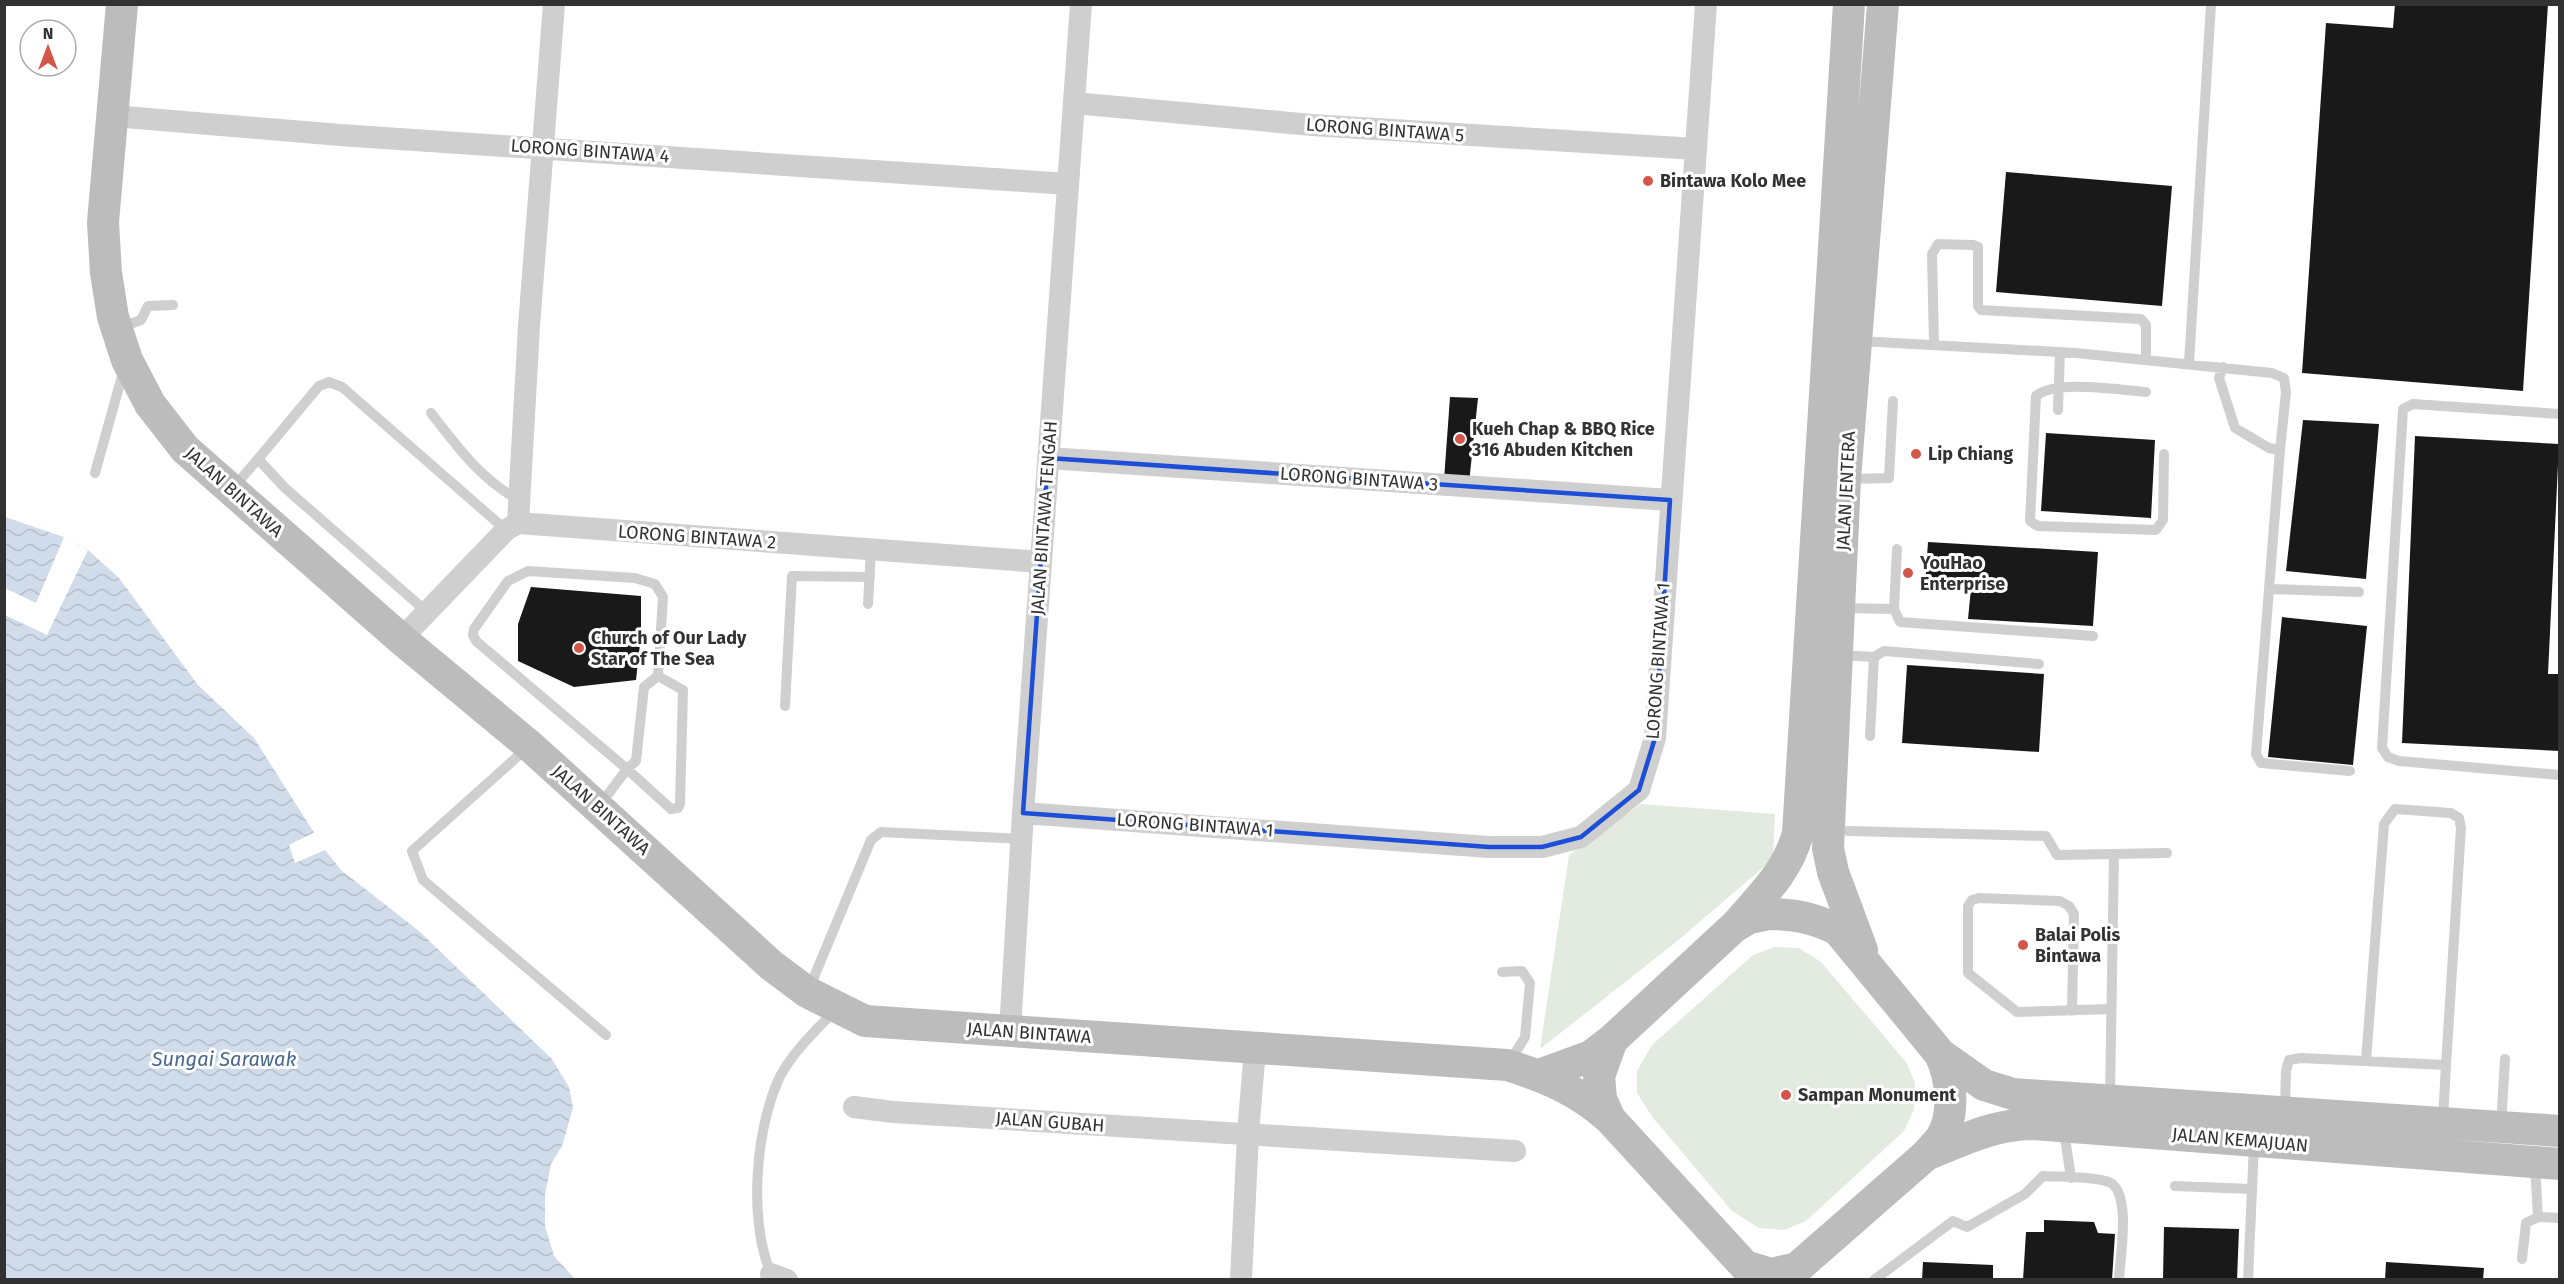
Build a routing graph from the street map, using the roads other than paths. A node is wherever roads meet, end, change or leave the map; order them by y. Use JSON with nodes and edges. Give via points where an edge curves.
{"nodes":[{"id":1,"x":122,"y":4,"type":"edge"},
{"id":2,"x":554,"y":4,"type":"edge"},
{"id":3,"x":1081,"y":4,"type":"edge"},
{"id":4,"x":1706,"y":4,"type":"edge"},
{"id":5,"x":1849,"y":4,"type":"edge"},
{"id":6,"x":1882,"y":4,"type":"edge"},
{"id":7,"x":2211,"y":4,"type":"edge"},
{"id":8,"x":1074,"y":103,"type":"junction"},
{"id":9,"x":113,"y":117,"type":"junction"},
{"id":10,"x":542,"y":148,"type":"junction"},
{"id":11,"x":1696,"y":149,"type":"junction"},
{"id":12,"x":1068,"y":184,"type":"junction"},
{"id":13,"x":173,"y":305,"type":"dead end"},
{"id":14,"x":116,"y":328,"type":"junction"},
{"id":15,"x":1856,"y":341,"type":"junction"},
{"id":16,"x":1934,"y":343,"type":"junction"},
{"id":17,"x":2060,"y":352,"type":"junction"},
{"id":18,"x":2146,"y":358,"type":"junction"},
{"id":19,"x":127,"y":360,"type":"junction"},
{"id":20,"x":2188,"y":363,"type":"junction"},
{"id":21,"x":2223,"y":367,"type":"junction"},
{"id":22,"x":2058,"y":387,"type":"junction"},
{"id":23,"x":2146,"y":392,"type":"dead end"},
{"id":24,"x":1893,"y":401,"type":"dead end"},
{"id":25,"x":2058,"y":410,"type":"dead end"},
{"id":26,"x":431,"y":413,"type":"dead end"},
{"id":27,"x":2559,"y":414,"type":"edge"},
{"id":28,"x":2280,"y":450,"type":"junction"},
{"id":29,"x":2164,"y":454,"type":"dead end"},
{"id":30,"x":1048,"y":458,"type":"junction"},
{"id":31,"x":258,"y":459,"type":"junction"},
{"id":32,"x":95,"y":473,"type":"dead end"},
{"id":33,"x":1845,"y":479,"type":"junction"},
{"id":34,"x":231,"y":490,"type":"junction"},
{"id":35,"x":519,"y":500,"type":"junction"},
{"id":36,"x":1670,"y":500,"type":"junction"},
{"id":37,"x":512,"y":527,"type":"junction"},
{"id":38,"x":1897,"y":549,"type":"dead end"},
{"id":39,"x":871,"y":550,"type":"junction"},
{"id":40,"x":1041,"y":562,"type":"junction"},
{"id":41,"x":870,"y":577,"type":"junction"},
{"id":42,"x":2271,"y":589,"type":"junction"},
{"id":43,"x":2359,"y":592,"type":"dead end"},
{"id":44,"x":868,"y":604,"type":"dead end"},
{"id":45,"x":1840,"y":608,"type":"junction"},
{"id":46,"x":1894,"y":609,"type":"junction"},
{"id":47,"x":428,"y":612,"type":"junction"},
{"id":48,"x":2093,"y":636,"type":"dead end"},
{"id":49,"x":401,"y":639,"type":"junction"},
{"id":50,"x":1838,"y":655,"type":"junction"},
{"id":51,"x":1874,"y":657,"type":"junction"},
{"id":52,"x":2039,"y":664,"type":"dead end"},
{"id":53,"x":658,"y":676,"type":"junction"},
{"id":54,"x":784,"y":706,"type":"dead end"},
{"id":55,"x":1870,"y":735,"type":"dead end"},
{"id":56,"x":530,"y":746,"type":"junction"},
{"id":57,"x":627,"y":769,"type":"junction"},
{"id":58,"x":2350,"y":771,"type":"dead end"},
{"id":59,"x":2559,"y":775,"type":"edge"},
{"id":60,"x":598,"y":808,"type":"junction"},
{"id":61,"x":1023,"y":813,"type":"junction"},
{"id":62,"x":1848,"y":831,"type":"dead end"},
{"id":63,"x":1021,"y":839,"type":"junction"},
{"id":64,"x":2167,"y":853,"type":"dead end"},
{"id":65,"x":2114,"y":854,"type":"junction"},
{"id":66,"x":1734,"y":927,"type":"junction"},
{"id":67,"x":1872,"y":971,"type":"junction"},
{"id":68,"x":1502,"y":972,"type":"dead end"},
{"id":69,"x":807,"y":992,"type":"junction"},
{"id":70,"x":837,"y":1009,"type":"junction"},
{"id":71,"x":2111,"y":1009,"type":"junction"},
{"id":72,"x":2072,"y":1011,"type":"junction"},
{"id":73,"x":1010,"y":1031,"type":"junction"},
{"id":74,"x":606,"y":1035,"type":"dead end"},
{"id":75,"x":1612,"y":1040,"type":"junction"},
{"id":76,"x":1255,"y":1049,"type":"junction"},
{"id":77,"x":1940,"y":1054,"type":"junction"},
{"id":78,"x":2505,"y":1059,"type":"dead end"},
{"id":79,"x":2366,"y":1061,"type":"junction"},
{"id":80,"x":1507,"y":1065,"type":"junction"},
{"id":81,"x":2446,"y":1065,"type":"junction"},
{"id":82,"x":1539,"y":1075,"type":"junction"},
{"id":83,"x":2110,"y":1101,"type":"junction"},
{"id":84,"x":854,"y":1107,"type":"dead end"},
{"id":85,"x":2285,"y":1112,"type":"junction"},
{"id":86,"x":1610,"y":1119,"type":"junction"},
{"id":87,"x":2443,"y":1121,"type":"junction"},
{"id":88,"x":2063,"y":1124,"type":"junction"},
{"id":89,"x":2501,"y":1126,"type":"junction"},
{"id":90,"x":2559,"y":1131,"type":"edge"},
{"id":91,"x":1248,"y":1134,"type":"junction"},
{"id":92,"x":2255,"y":1141,"type":"junction"},
{"id":93,"x":1515,"y":1151,"type":"dead end"},
{"id":94,"x":1925,"y":1156,"type":"junction"},
{"id":95,"x":2547,"y":1163,"type":"edge"},
{"id":96,"x":2071,"y":1178,"type":"junction"},
{"id":97,"x":2175,"y":1186,"type":"dead end"},
{"id":98,"x":2251,"y":1189,"type":"junction"},
{"id":99,"x":2538,"y":1217,"type":"junction"},
{"id":100,"x":2559,"y":1218,"type":"edge"},
{"id":101,"x":1726,"y":1245,"type":"junction"},
{"id":102,"x":1820,"y":1247,"type":"junction"},
{"id":103,"x":2522,"y":1259,"type":"dead end"},
{"id":104,"x":779,"y":1277,"type":"edge"},
{"id":105,"x":1241,"y":1280,"type":"edge"},
{"id":106,"x":1743,"y":1280,"type":"edge"},
{"id":107,"x":1803,"y":1280,"type":"edge"},
{"id":108,"x":1874,"y":1280,"type":"edge"},
{"id":109,"x":2119,"y":1280,"type":"edge"},
{"id":110,"x":2247,"y":1280,"type":"edge"}],
"edges":[{"from":1,"to":9,"type":"street","name":"JALAN BINTAWA"},
{"from":2,"to":10,"type":"street"},
{"from":3,"to":8,"type":"street","name":"JALAN BINTAWA TENGAH"},
{"from":4,"to":11,"type":"street","name":"LORONG BINTAWA 1"},
{"from":5,"to":66,"type":"street","name":"JALAN JENTERA","via":[[1798,833],[1781,874]]},
{"from":6,"to":15,"type":"street","name":"JALAN JENTERA"},
{"from":7,"to":20,"type":"lane"},
{"from":8,"to":11,"type":"street","name":"LORONG BINTAWA 5","via":[[1312,125]]},
{"from":8,"to":12,"type":"street","name":"JALAN BINTAWA TENGAH"},
{"from":9,"to":10,"type":"street","name":"LORONG BINTAWA 4"},
{"from":9,"to":14,"type":"street","name":"JALAN BINTAWA","via":[[103,222],[106,273]]},
{"from":10,"to":12,"type":"street","name":"LORONG BINTAWA 4"},
{"from":10,"to":35,"type":"street"},
{"from":11,"to":36,"type":"street","name":"LORONG BINTAWA 1"},
{"from":12,"to":30,"type":"street","name":"JALAN BINTAWA TENGAH"},
{"from":13,"to":14,"type":"lane","via":[[148,306],[141,320]]},
{"from":14,"to":19,"type":"street","name":"JALAN BINTAWA"},
{"from":15,"to":16,"type":"lane"},
{"from":15,"to":33,"type":"street","name":"JALAN JENTERA"},
{"from":16,"to":17,"type":"lane"},
{"from":16,"to":18,"type":"lane","via":[[1932,254],[1938,244],[1973,245],[1978,247],[1981,310],[2141,319],[2146,325]]},
{"from":17,"to":18,"type":"lane"},
{"from":17,"to":22,"type":"lane"},
{"from":18,"to":20,"type":"lane"},
{"from":19,"to":32,"type":"lane"},
{"from":19,"to":34,"type":"street","name":"JALAN BINTAWA","via":[[150,404],[185,449]]},
{"from":20,"to":21,"type":"lane"},
{"from":21,"to":28,"type":"lane","via":[[2219,378],[2235,428],[2269,448]]},
{"from":21,"to":28,"type":"lane","via":[[2284,378]]},
{"from":22,"to":23,"type":"lane"},
{"from":22,"to":25,"type":"lane"},
{"from":22,"to":29,"type":"lane","via":[[2043,390],[2035,402],[2031,521],[2038,526],[2156,530],[2163,520]]},
{"from":24,"to":33,"type":"lane","via":[[1889,478]]},
{"from":26,"to":35,"type":"lane","via":[[496,489]]},
{"from":27,"to":59,"type":"lane","via":[[2413,404],[2403,409],[2382,748],[2388,757],[2399,761]]},
{"from":28,"to":42,"type":"lane"},
{"from":30,"to":36,"type":"street","name":"LORONG BINTAWA 3"},
{"from":30,"to":40,"type":"street","name":"JALAN BINTAWA TENGAH"},
{"from":31,"to":34,"type":"lane"},
{"from":31,"to":37,"type":"lane","via":[[319,386],[329,382],[342,387]]},
{"from":31,"to":47,"type":"lane","via":[[285,488]]},
{"from":33,"to":45,"type":"street","name":"JALAN JENTERA"},
{"from":34,"to":49,"type":"street","name":"JALAN BINTAWA"},
{"from":35,"to":37,"type":"street"},
{"from":36,"to":61,"type":"street","name":"LORONG BINTAWA 1","via":[[1655,738],[1640,790],[1581,837],[1542,847],[1489,847]]},
{"from":37,"to":39,"type":"street","name":"LORONG BINTAWA 2"},
{"from":37,"to":47,"type":"street"},
{"from":38,"to":46,"type":"lane"},
{"from":39,"to":40,"type":"street","name":"LORONG BINTAWA 2"},
{"from":39,"to":41,"type":"lane"},
{"from":40,"to":61,"type":"street","name":"JALAN BINTAWA TENGAH"},
{"from":41,"to":44,"type":"lane"},
{"from":41,"to":54,"type":"lane","via":[[792,576]]},
{"from":42,"to":43,"type":"lane"},
{"from":42,"to":58,"type":"lane","via":[[2256,754],[2261,763]]},
{"from":45,"to":46,"type":"lane"},
{"from":45,"to":50,"type":"street","name":"JALAN JENTERA"},
{"from":46,"to":48,"type":"lane","via":[[1900,622],[1910,625]]},
{"from":47,"to":49,"type":"street"},
{"from":49,"to":56,"type":"street","name":"JALAN BINTAWA"},
{"from":50,"to":51,"type":"lane"},
{"from":50,"to":67,"type":"street","name":"JALAN JENTERA","via":[[1828,848],[1852,929]]},
{"from":51,"to":52,"type":"lane","via":[[1884,651]]},
{"from":51,"to":55,"type":"lane"},
{"from":53,"to":57,"type":"lane","via":[[644,687],[636,761]]},
{"from":53,"to":57,"type":"lane","via":[[683,690],[678,808],[671,809]]},
{"from":53,"to":57,"type":"lane","via":[[663,597],[655,584],[635,578],[528,571],[508,581],[474,629],[476,641]]},
{"from":56,"to":60,"type":"street","name":"JALAN BINTAWA"},
{"from":56,"to":74,"type":"lane","via":[[412,851],[423,880]]},
{"from":57,"to":60,"type":"lane"},
{"from":60,"to":69,"type":"street","name":"JALAN BINTAWA","via":[[771,965]]},
{"from":61,"to":63,"type":"street","name":"JALAN BINTAWA TENGAH"},
{"from":62,"to":65,"type":"lane","via":[[2046,836],[2057,855]]},
{"from":63,"to":69,"type":"lane","via":[[881,832],[871,840]]},
{"from":63,"to":73,"type":"street","name":"JALAN BINTAWA TENGAH"},
{"from":64,"to":65,"type":"lane"},
{"from":65,"to":71,"type":"lane"},
{"from":66,"to":67,"type":"street","via":[[1749,918],[1769,914],[1815,919],[1838,930]]},
{"from":66,"to":75,"type":"street"},
{"from":67,"to":77,"type":"street"},
{"from":68,"to":80,"type":"lane","via":[[1522,971],[1530,982],[1526,1037]]},
{"from":69,"to":70,"type":"street","name":"JALAN BINTAWA"},
{"from":70,"to":73,"type":"street","name":"JALAN BINTAWA","via":[[865,1021]]},
{"from":70,"to":104,"type":"lane","via":[[812,1033],[777,1081],[761,1135],[758,1202],[762,1251]]},
{"from":71,"to":72,"type":"lane"},
{"from":71,"to":83,"type":"lane"},
{"from":72,"to":72,"type":"lane","via":[[2017,1012],[1973,979],[1968,973],[1968,906],[1972,900],[2060,901],[2069,906],[2074,914]]},
{"from":73,"to":76,"type":"street","name":"JALAN BINTAWA"},
{"from":75,"to":82,"type":"street","via":[[1591,1056]]},
{"from":75,"to":86,"type":"street","via":[[1599,1076],[1601,1099]]},
{"from":76,"to":80,"type":"street","name":"JALAN BINTAWA"},
{"from":76,"to":91,"type":"street"},
{"from":77,"to":83,"type":"street","name":"JALAN KEMAJUAN","via":[[1984,1084],[2013,1094]]},
{"from":77,"to":94,"type":"street","via":[[1948,1070],[1947,1120],[1942,1137]]},
{"from":78,"to":89,"type":"lane"},
{"from":79,"to":81,"type":"lane"},
{"from":79,"to":81,"type":"lane","via":[[2384,824],[2395,809],[2451,813],[2459,818],[2461,828]]},
{"from":79,"to":85,"type":"lane","via":[[2289,1060]]},
{"from":80,"to":82,"type":"street","name":"JALAN BINTAWA"},
{"from":81,"to":87,"type":"lane"},
{"from":82,"to":86,"type":"street","name":"JALAN BINTAWA","via":[[1576,1092]]},
{"from":83,"to":85,"type":"street","name":"JALAN KEMAJUAN"},
{"from":84,"to":91,"type":"street","name":"JALAN GUBAH"},
{"from":85,"to":87,"type":"street","name":"JALAN KEMAJUAN"},
{"from":86,"to":101,"type":"street"},
{"from":87,"to":89,"type":"street","name":"JALAN KEMAJUAN"},
{"from":88,"to":92,"type":"street","name":"JALAN KEMAJUAN"},
{"from":88,"to":94,"type":"street","name":"JALAN KEMAJUAN","via":[[2011,1124]]},
{"from":88,"to":96,"type":"lane"},
{"from":89,"to":90,"type":"street","name":"JALAN KEMAJUAN"},
{"from":91,"to":93,"type":"street","name":"JALAN GUBAH"},
{"from":91,"to":105,"type":"street"},
{"from":92,"to":95,"type":"street","name":"JALAN KEMAJUAN"},
{"from":92,"to":98,"type":"lane"},
{"from":94,"to":102,"type":"street"},
{"from":95,"to":99,"type":"lane"},
{"from":96,"to":108,"type":"lane","via":[[2043,1176],[2025,1194],[1967,1227],[1953,1221]]},
{"from":96,"to":109,"type":"lane","via":[[2108,1181],[2118,1188],[2123,1200]]},
{"from":97,"to":98,"type":"lane"},
{"from":98,"to":110,"type":"lane"},
{"from":99,"to":100,"type":"lane"},
{"from":99,"to":103,"type":"lane","via":[[2526,1223]]},
{"from":101,"to":102,"type":"street","via":[[1745,1266],[1772,1274],[1797,1268]]},
{"from":101,"to":106,"type":"street"},
{"from":102,"to":107,"type":"street"}]}
